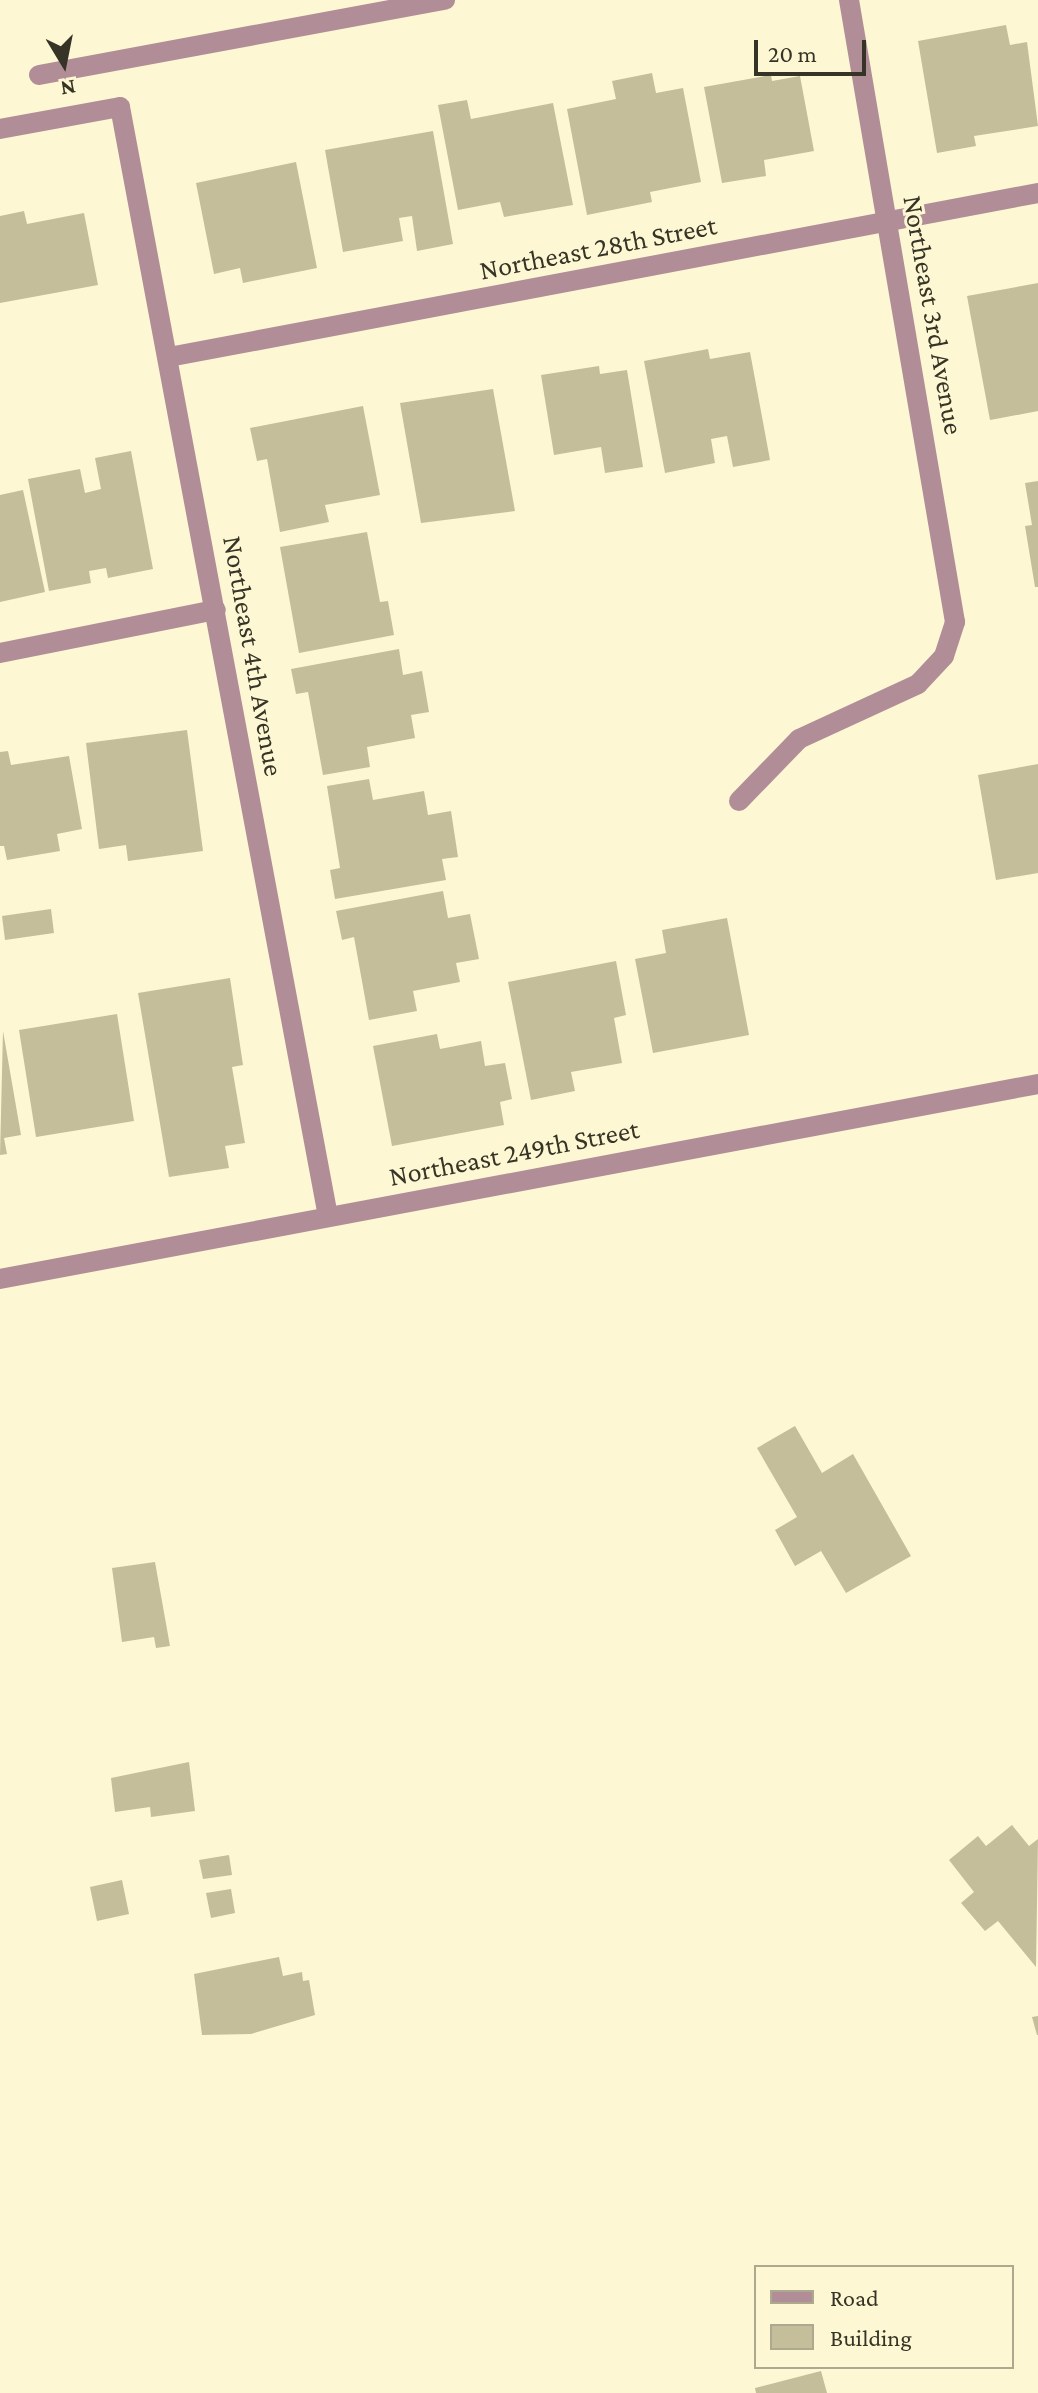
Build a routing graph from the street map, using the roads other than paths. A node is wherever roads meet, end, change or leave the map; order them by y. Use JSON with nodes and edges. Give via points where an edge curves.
{"nodes":[{"id":1,"x":445,"y":0,"type":"edge"},
{"id":2,"x":849,"y":0,"type":"edge"},
{"id":3,"x":39,"y":75,"type":"dead end"},
{"id":4,"x":0,"y":129,"type":"edge"},
{"id":5,"x":1038,"y":193,"type":"edge"},
{"id":6,"x":889,"y":221,"type":"junction"},
{"id":7,"x":169,"y":357,"type":"junction"},
{"id":8,"x":216,"y":610,"type":"junction"},
{"id":9,"x":0,"y":653,"type":"edge"},
{"id":10,"x":739,"y":801,"type":"dead end"},
{"id":11,"x":1038,"y":1084,"type":"edge"},
{"id":12,"x":328,"y":1216,"type":"junction"},
{"id":13,"x":0,"y":1279,"type":"edge"}],
"edges":[{"from":1,"to":3,"type":"street"},
{"from":2,"to":6,"type":"street","name":"Northeast 3rd Avenue"},
{"from":4,"to":7,"type":"street","name":"Northeast 4th Avenue","via":[[120,107]]},
{"from":5,"to":6,"type":"street","name":"Northeast 28th Street"},
{"from":6,"to":7,"type":"street","name":"Northeast 28th Street"},
{"from":6,"to":10,"type":"street","name":"Northeast 3rd Avenue","via":[[954,604],[951,640],[918,684],[799,739]]},
{"from":7,"to":8,"type":"street","name":"Northeast 4th Avenue"},
{"from":8,"to":9,"type":"street"},
{"from":8,"to":12,"type":"street","name":"Northeast 4th Avenue"},
{"from":11,"to":12,"type":"street","name":"Northeast 249th Street"},
{"from":12,"to":13,"type":"street","name":"Northeast 249th Street"}]}
